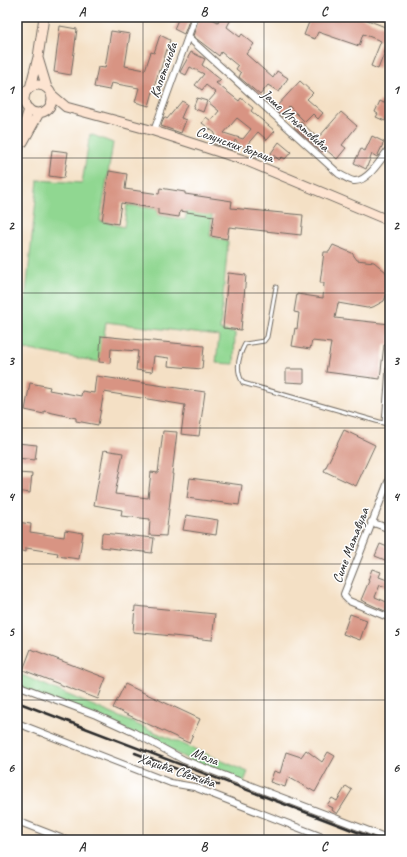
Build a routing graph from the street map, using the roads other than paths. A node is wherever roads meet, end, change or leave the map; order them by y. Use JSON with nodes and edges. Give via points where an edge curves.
{"nodes":[{"id":1,"x":44,"y":17,"type":"edge"},
{"id":2,"x":195,"y":17,"type":"edge"},
{"id":3,"x":384,"y":17,"type":"edge"},
{"id":4,"x":390,"y":19,"type":"edge"},
{"id":5,"x":188,"y":37,"type":"junction"},
{"id":6,"x":38,"y":57,"type":"junction"},
{"id":7,"x":25,"y":91,"type":"edge"},
{"id":8,"x":49,"y":91,"type":"junction"},
{"id":9,"x":17,"y":101,"type":"edge"},
{"id":10,"x":28,"y":107,"type":"junction"},
{"id":11,"x":66,"y":107,"type":"junction"},
{"id":12,"x":43,"y":111,"type":"junction"},
{"id":13,"x":154,"y":131,"type":"junction"},
{"id":14,"x":390,"y":147,"type":"edge"},
{"id":15,"x":19,"y":150,"type":"junction"},
{"id":16,"x":17,"y":160,"type":"edge"},
{"id":17,"x":390,"y":221,"type":"edge"},
{"id":18,"x":276,"y":287,"type":"dead end"},
{"id":19,"x":388,"y":368,"type":"dead end"},
{"id":20,"x":384,"y":423,"type":"junction"},
{"id":21,"x":390,"y":425,"type":"edge"},
{"id":22,"x":390,"y":477,"type":"edge"},
{"id":23,"x":371,"y":522,"type":"junction"},
{"id":24,"x":390,"y":529,"type":"edge"},
{"id":25,"x":390,"y":618,"type":"edge"},
{"id":26,"x":17,"y":685,"type":"edge"},
{"id":27,"x":17,"y":723,"type":"edge"},
{"id":28,"x":17,"y":821,"type":"edge"},
{"id":29,"x":390,"y":838,"type":"edge"},
{"id":30,"x":66,"y":840,"type":"edge"},
{"id":31,"x":330,"y":840,"type":"edge"}],
"edges":[{"from":1,"to":6,"type":"street"},
{"from":2,"to":5,"type":"street","name":"Капетанова"},
{"from":3,"to":4,"type":"street"},
{"from":5,"to":13,"type":"street","name":"Капетанова"},
{"from":5,"to":14,"type":"street","name":"Јаше Игњатовића","via":[[339,174],[353,181],[362,179]]},
{"from":6,"to":7,"type":"street"},
{"from":6,"to":8,"type":"street"},
{"from":7,"to":8,"type":"street","via":[[38,85]]},
{"from":7,"to":10,"type":"street"},
{"from":8,"to":11,"type":"street","name":"Солунских бораца"},
{"from":8,"to":12,"type":"street","via":[[52,103]]},
{"from":9,"to":10,"type":"street"},
{"from":10,"to":12,"type":"street"},
{"from":10,"to":15,"type":"street"},
{"from":11,"to":12,"type":"street","name":"Солунских бораца"},
{"from":11,"to":13,"type":"street","name":"Солунских бораца"},
{"from":12,"to":15,"type":"street"},
{"from":13,"to":17,"type":"street","name":"Солунских бораца","via":[[247,162]]},
{"from":15,"to":16,"type":"street"},
{"from":18,"to":20,"type":"lane","via":[[267,337],[264,341],[245,344],[241,351],[238,368],[243,383]]},
{"from":19,"to":20,"type":"lane"},
{"from":20,"to":21,"type":"lane"},
{"from":22,"to":23,"type":"street","name":"Симе Матавуља"},
{"from":23,"to":24,"type":"street"},
{"from":23,"to":25,"type":"street","name":"Симе Матавуља","via":[[344,594],[349,601]]},
{"from":26,"to":29,"type":"street","name":"Мала","via":[[96,715],[184,760]]},
{"from":27,"to":31,"type":"street","name":"Хаџића Светића","via":[[172,783],[194,787]]},
{"from":28,"to":30,"type":"street"}]}
